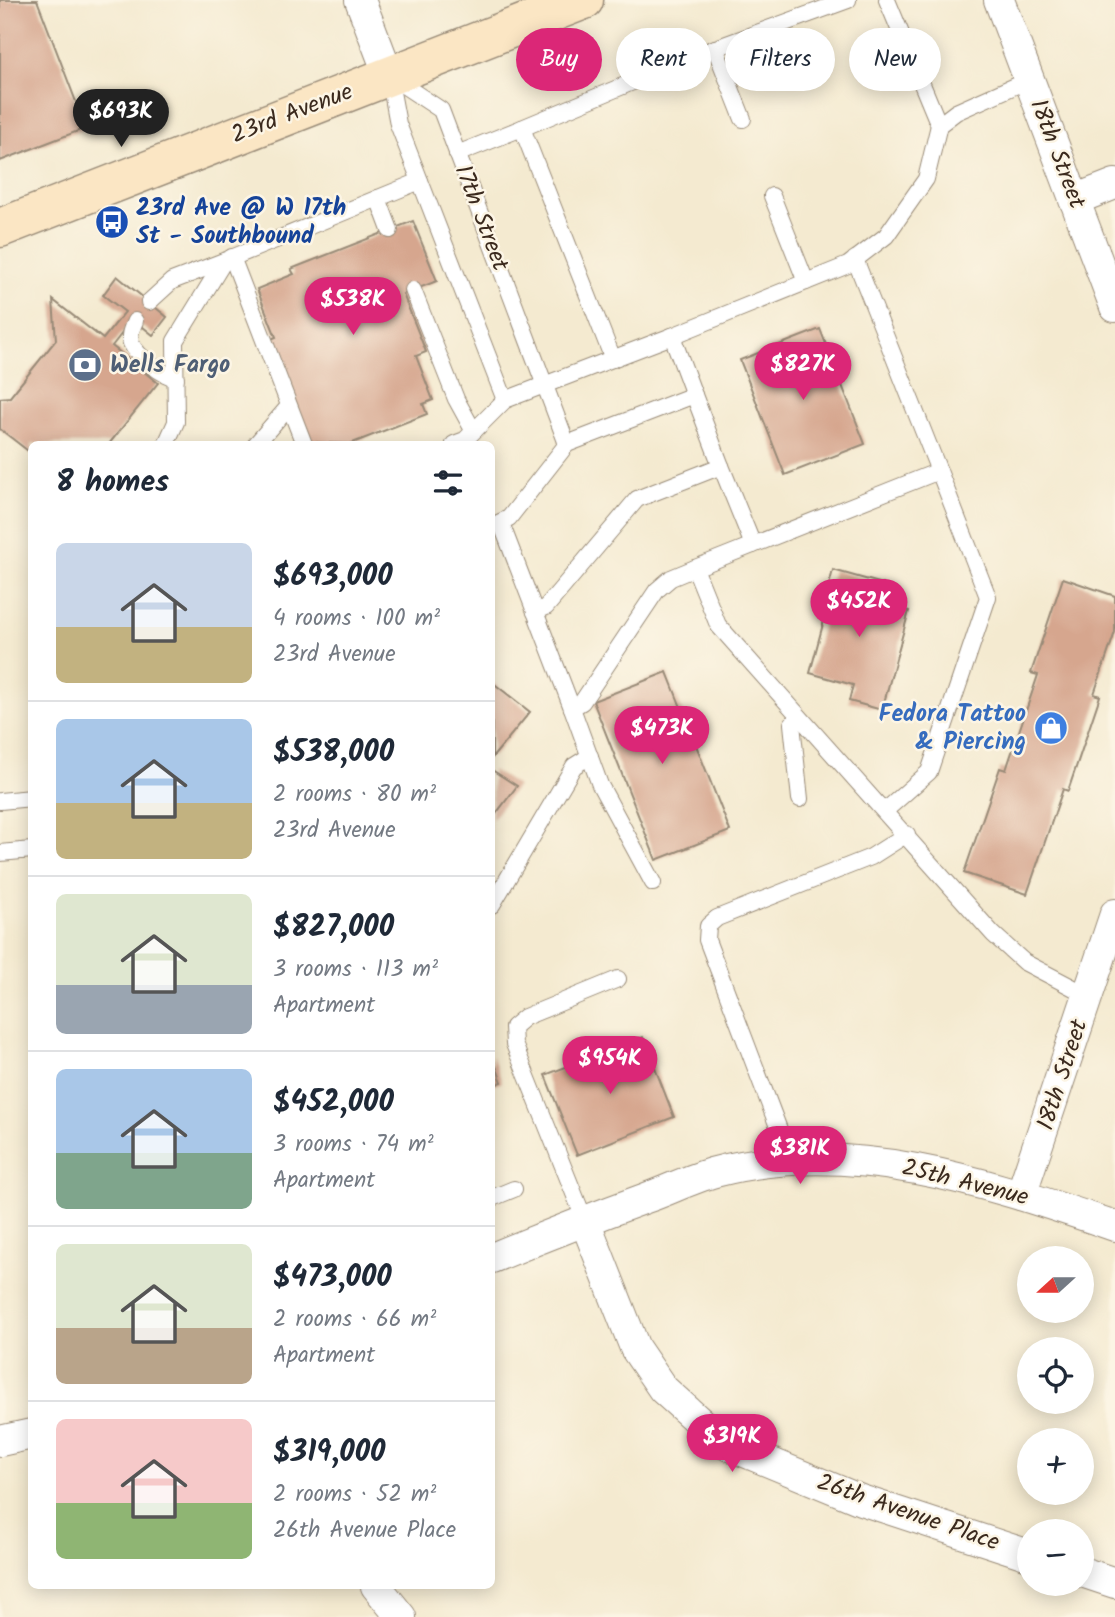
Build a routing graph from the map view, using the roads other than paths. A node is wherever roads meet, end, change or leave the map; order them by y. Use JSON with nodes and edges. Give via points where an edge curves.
{"nodes":[{"id":1,"x":360,"y":0,"type":"edge"},
{"id":2,"x":584,"y":0,"type":"edge"},
{"id":3,"x":848,"y":0,"type":"edge"},
{"id":4,"x":887,"y":0,"type":"edge"},
{"id":5,"x":999,"y":0,"type":"edge"},
{"id":6,"x":715,"y":48,"type":"junction"},
{"id":7,"x":389,"y":76,"type":"junction"},
{"id":8,"x":1028,"y":80,"type":"junction"},
{"id":9,"x":743,"y":119,"type":"dead end"},
{"id":10,"x":939,"y":125,"type":"junction"},
{"id":11,"x":522,"y":128,"type":"junction"},
{"id":12,"x":457,"y":154,"type":"junction"},
{"id":13,"x":420,"y":181,"type":"junction"},
{"id":14,"x":1115,"y":184,"type":"edge"},
{"id":15,"x":772,"y":196,"type":"dead end"},
{"id":16,"x":378,"y":198,"type":"junction"},
{"id":17,"x":1074,"y":200,"type":"junction"},
{"id":18,"x":0,"y":228,"type":"edge"},
{"id":19,"x":390,"y":230,"type":"dead end"},
{"id":20,"x":228,"y":259,"type":"junction"},
{"id":21,"x":855,"y":259,"type":"junction"},
{"id":22,"x":806,"y":282,"type":"junction"},
{"id":23,"x":413,"y":290,"type":"dead end"},
{"id":24,"x":149,"y":302,"type":"dead end"},
{"id":25,"x":1115,"y":307,"type":"edge"},
{"id":26,"x":135,"y":321,"type":"dead end"},
{"id":27,"x":671,"y":336,"type":"junction"},
{"id":28,"x":613,"y":359,"type":"junction"},
{"id":29,"x":176,"y":378,"type":"junction"},
{"id":30,"x":543,"y":384,"type":"junction"},
{"id":31,"x":694,"y":394,"type":"junction"},
{"id":32,"x":505,"y":400,"type":"junction"},
{"id":33,"x":289,"y":406,"type":"junction"},
{"id":34,"x":473,"y":430,"type":"junction"},
{"id":35,"x":167,"y":441,"type":"edge"},
{"id":36,"x":259,"y":441,"type":"edge"},
{"id":37,"x":303,"y":441,"type":"edge"},
{"id":38,"x":462,"y":441,"type":"edge"},
{"id":39,"x":567,"y":444,"type":"junction"},
{"id":40,"x":721,"y":466,"type":"junction"},
{"id":41,"x":939,"y":471,"type":"junction"},
{"id":42,"x":496,"y":525,"type":"edge"},
{"id":43,"x":753,"y":545,"type":"junction"},
{"id":44,"x":695,"y":568,"type":"junction"},
{"id":45,"x":535,"y":612,"type":"junction"},
{"id":46,"x":572,"y":708,"type":"junction"},
{"id":47,"x":798,"y":718,"type":"junction"},
{"id":48,"x":590,"y":756,"type":"junction"},
{"id":49,"x":28,"y":799,"type":"edge"},
{"id":50,"x":800,"y":799,"type":"dead end"},
{"id":51,"x":0,"y":801,"type":"edge"},
{"id":52,"x":886,"y":810,"type":"junction"},
{"id":53,"x":907,"y":834,"type":"junction"},
{"id":54,"x":28,"y":850,"type":"edge"},
{"id":55,"x":0,"y":853,"type":"edge"},
{"id":56,"x":653,"y":883,"type":"dead end"},
{"id":57,"x":495,"y":900,"type":"edge"},
{"id":58,"x":1115,"y":914,"type":"edge"},
{"id":59,"x":618,"y":979,"type":"dead end"},
{"id":60,"x":1088,"y":996,"type":"junction"},
{"id":61,"x":791,"y":1161,"type":"junction"},
{"id":62,"x":514,"y":1189,"type":"dead end"},
{"id":63,"x":1021,"y":1195,"type":"junction"},
{"id":64,"x":495,"y":1197,"type":"edge"},
{"id":65,"x":585,"y":1221,"type":"junction"},
{"id":66,"x":1115,"y":1226,"type":"edge"},
{"id":67,"x":495,"y":1257,"type":"edge"},
{"id":68,"x":28,"y":1435,"type":"edge"},
{"id":69,"x":0,"y":1441,"type":"edge"},
{"id":70,"x":1017,"y":1551,"type":"edge"},
{"id":71,"x":1094,"y":1576,"type":"edge"},
{"id":72,"x":1115,"y":1583,"type":"edge"},
{"id":73,"x":378,"y":1589,"type":"edge"},
{"id":74,"x":401,"y":1617,"type":"edge"}],
"edges":[{"from":1,"to":7,"type":"street","name":"17th Street"},
{"from":2,"to":7,"type":"main road","name":"23rd Avenue"},
{"from":3,"to":6,"type":"lane"},
{"from":4,"to":10,"type":"lane"},
{"from":5,"to":8,"type":"street","name":"18th Street"},
{"from":6,"to":9,"type":"lane"},
{"from":6,"to":11,"type":"lane"},
{"from":7,"to":12,"type":"lane","name":"17th Street","via":[[441,110]]},
{"from":7,"to":13,"type":"lane","name":"17th Street","via":[[398,124]]},
{"from":7,"to":18,"type":"main road","name":"23rd Avenue"},
{"from":8,"to":10,"type":"lane","via":[[956,112]]},
{"from":8,"to":17,"type":"street","name":"18th Street"},
{"from":10,"to":21,"type":"lane","via":[[926,179],[886,236]]},
{"from":11,"to":12,"type":"lane"},
{"from":11,"to":28,"type":"lane"},
{"from":12,"to":30,"type":"lane","name":"17th Street"},
{"from":13,"to":16,"type":"lane"},
{"from":13,"to":32,"type":"lane","name":"17th Street"},
{"from":14,"to":17,"type":"street"},
{"from":15,"to":22,"type":"lane"},
{"from":16,"to":19,"type":"lane"},
{"from":16,"to":20,"type":"lane"},
{"from":17,"to":25,"type":"street","name":"18th Street"},
{"from":20,"to":24,"type":"lane","via":[[172,281]]},
{"from":20,"to":29,"type":"lane","via":[[175,341]]},
{"from":20,"to":33,"type":"lane"},
{"from":21,"to":22,"type":"lane"},
{"from":21,"to":41,"type":"lane"},
{"from":22,"to":27,"type":"lane"},
{"from":23,"to":34,"type":"lane"},
{"from":26,"to":29,"type":"lane","via":[[131,342],[139,354]]},
{"from":27,"to":28,"type":"lane"},
{"from":27,"to":31,"type":"lane"},
{"from":28,"to":30,"type":"lane"},
{"from":29,"to":35,"type":"lane","via":[[176,422]]},
{"from":30,"to":32,"type":"lane"},
{"from":30,"to":39,"type":"lane","name":"17th Street"},
{"from":31,"to":39,"type":"lane"},
{"from":31,"to":40,"type":"lane"},
{"from":32,"to":34,"type":"lane"},
{"from":33,"to":36,"type":"lane"},
{"from":33,"to":37,"type":"lane"},
{"from":34,"to":38,"type":"lane"},
{"from":39,"to":42,"type":"lane","via":[[509,519]]},
{"from":40,"to":43,"type":"lane"},
{"from":40,"to":45,"type":"lane","via":[[637,499],[546,607]]},
{"from":41,"to":43,"type":"lane"},
{"from":41,"to":52,"type":"lane","via":[[988,597],[929,772]]},
{"from":42,"to":45,"type":"lane"},
{"from":43,"to":44,"type":"lane"},
{"from":44,"to":46,"type":"lane","via":[[657,590],[582,702]]},
{"from":44,"to":47,"type":"lane","via":[[718,625]]},
{"from":45,"to":46,"type":"lane"},
{"from":46,"to":48,"type":"lane"},
{"from":47,"to":50,"type":"lane","via":[[792,724]]},
{"from":47,"to":52,"type":"lane"},
{"from":48,"to":56,"type":"lane","via":[[600,785]]},
{"from":48,"to":57,"type":"lane","via":[[575,766]]},
{"from":49,"to":51,"type":"lane"},
{"from":52,"to":53,"type":"lane"},
{"from":53,"to":60,"type":"lane","via":[[1024,962]]},
{"from":53,"to":61,"type":"lane","via":[[871,857],[717,918],[708,926],[707,940]]},
{"from":54,"to":55,"type":"lane"},
{"from":58,"to":60,"type":"street","name":"18th Street"},
{"from":59,"to":65,"type":"lane","via":[[525,1017],[513,1027],[514,1044]]},
{"from":60,"to":63,"type":"street","name":"18th Street"},
{"from":61,"to":63,"type":"street","name":"25th Avenue","via":[[856,1159],[914,1168]]},
{"from":61,"to":65,"type":"street","name":"25th Avenue","via":[[715,1172]]},
{"from":62,"to":64,"type":"lane"},
{"from":63,"to":66,"type":"street","name":"25th Avenue"},
{"from":65,"to":67,"type":"street","name":"25th Avenue"},
{"from":65,"to":70,"type":"street","name":"26th Avenue Place","via":[[635,1348],[663,1390],[723,1443],[861,1500]]},
{"from":68,"to":69,"type":"street"},
{"from":71,"to":72,"type":"street"},
{"from":73,"to":74,"type":"street"}]}
